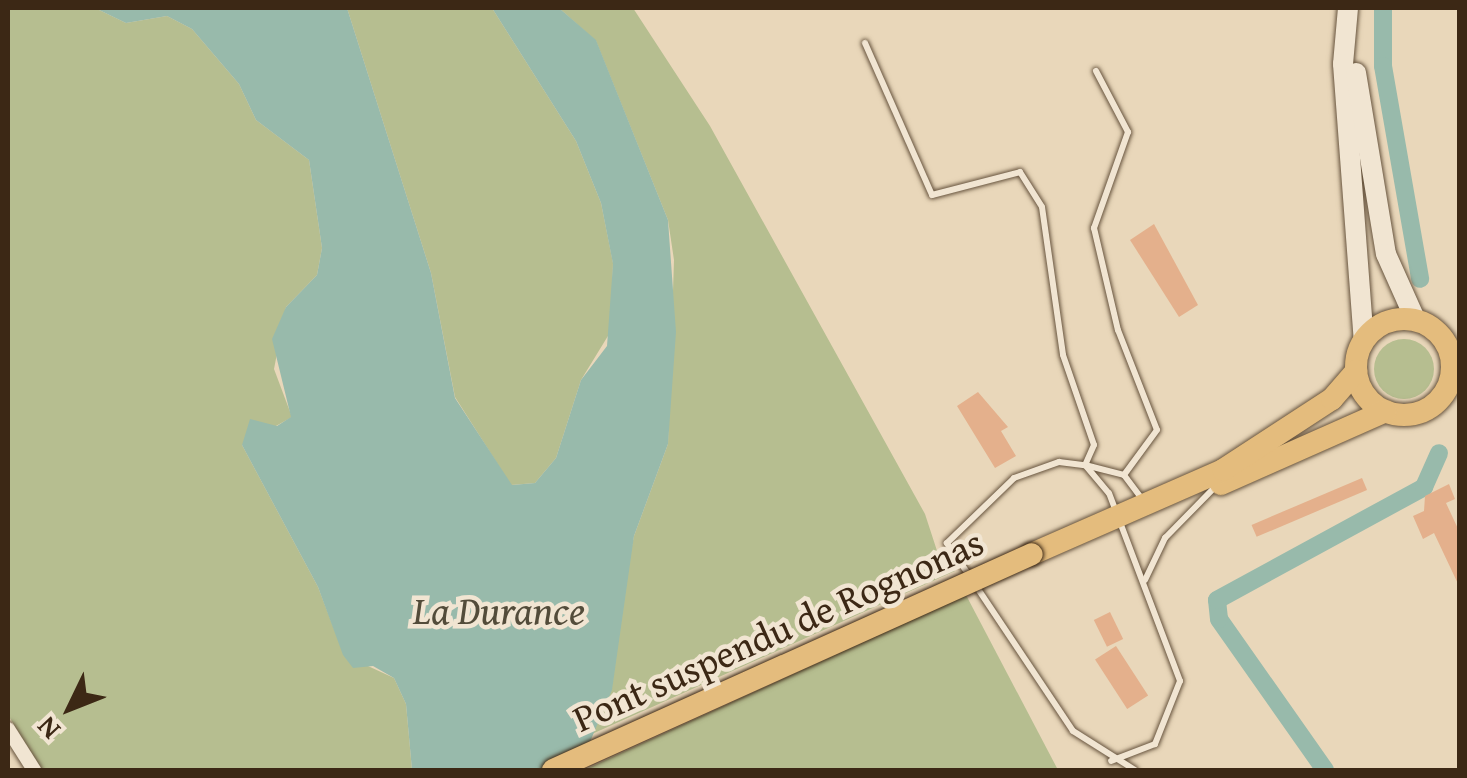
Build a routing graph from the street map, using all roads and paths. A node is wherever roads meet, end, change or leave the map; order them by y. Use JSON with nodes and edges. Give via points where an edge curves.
{"nodes":[{"id":1,"x":1348,"y":17,"type":"edge"},
{"id":2,"x":865,"y":43,"type":"dead end"},
{"id":3,"x":1096,"y":71,"type":"dead end"},
{"id":4,"x":1416,"y":320,"type":"junction"},
{"id":5,"x":1451,"y":338,"type":"edge"},
{"id":6,"x":1364,"y":341,"type":"junction"},
{"id":7,"x":1356,"y":371,"type":"junction"},
{"id":8,"x":1454,"y":384,"type":"edge"},
{"id":9,"x":1386,"y":411,"type":"junction"},
{"id":10,"x":1085,"y":465,"type":"junction"},
{"id":11,"x":1124,"y":476,"type":"junction"},
{"id":12,"x":1216,"y":486,"type":"junction"},
{"id":13,"x":1146,"y":507,"type":"junction"},
{"id":14,"x":1117,"y":519,"type":"junction"},
{"id":15,"x":1145,"y":582,"type":"junction"},
{"id":16,"x":8,"y":729,"type":"edge"},
{"id":17,"x":1110,"y":761,"type":"junction"},
{"id":18,"x":34,"y":770,"type":"edge"},
{"id":19,"x":553,"y":770,"type":"edge"},
{"id":20,"x":1134,"y":770,"type":"edge"}],
"edges":[{"from":1,"to":4,"type":"main road","via":[[1386,254]]},
{"from":1,"to":6,"type":"main road","via":[[1343,64]]},
{"from":2,"to":10,"type":"lane","via":[[932,195],[1020,172],[1042,207],[1063,355],[1094,445]]},
{"from":3,"to":11,"type":"lane","via":[[1128,132],[1094,228],[1118,330],[1158,430]]},
{"from":4,"to":5,"type":"main road"},
{"from":4,"to":6,"type":"main road","via":[[1387,322]]},
{"from":5,"to":8,"type":"main road"},
{"from":6,"to":7,"type":"main road"},
{"from":7,"to":9,"type":"main road","via":[[1365,395]]},
{"from":7,"to":13,"type":"main road","via":[[1332,399],[1268,442]]},
{"from":8,"to":9,"type":"main road","via":[[1415,414]]},
{"from":9,"to":12,"type":"main road"},
{"from":10,"to":11,"type":"lane"},
{"from":10,"to":14,"type":"lane","via":[[1109,493]]},
{"from":10,"to":17,"type":"lane","via":[[1060,462],[1014,478],[947,543],[1073,731]]},
{"from":11,"to":13,"type":"lane"},
{"from":12,"to":13,"type":"main road"},
{"from":12,"to":15,"type":"lane","via":[[1165,538]]},
{"from":13,"to":14,"type":"main road","name":"Pont suspendu de Rognonas"},
{"from":14,"to":15,"type":"lane"},
{"from":14,"to":19,"type":"main road","name":"Pont suspendu de Rognonas","bridge":true},
{"from":15,"to":17,"type":"lane","via":[[1180,681],[1176,706],[1154,744]]},
{"from":16,"to":18,"type":"street"},
{"from":17,"to":20,"type":"lane"}]}
